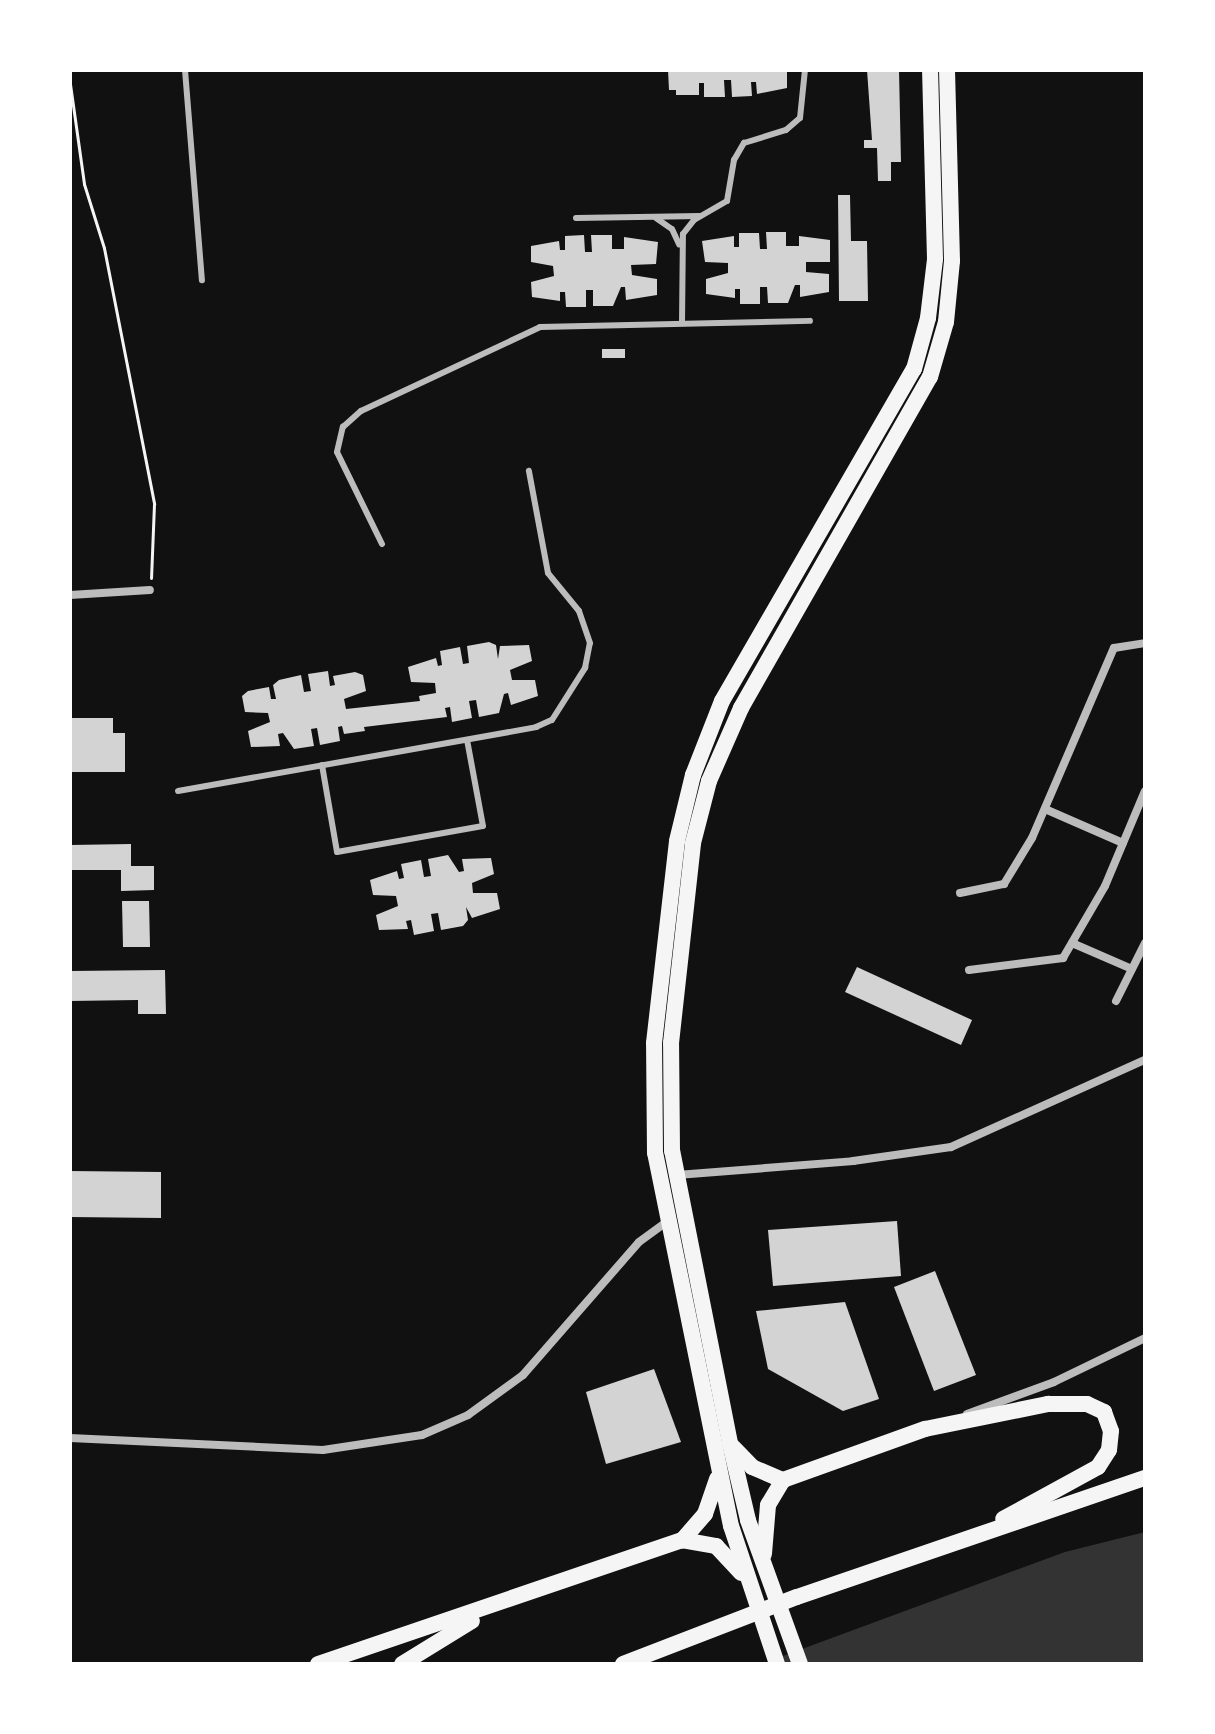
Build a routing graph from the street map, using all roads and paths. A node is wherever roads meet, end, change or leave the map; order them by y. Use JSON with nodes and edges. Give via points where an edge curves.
{"nodes":[{"id":1,"x":185,"y":70,"type":"edge"},
{"id":2,"x":805,"y":70,"type":"edge"},
{"id":3,"x":930,"y":70,"type":"edge"},
{"id":4,"x":947,"y":70,"type":"edge"},
{"id":5,"x":70,"y":84,"type":"edge"},
{"id":6,"x":649,"y":216,"type":"junction"},
{"id":7,"x":703,"y":216,"type":"junction"},
{"id":8,"x":576,"y":218,"type":"dead end"},
{"id":9,"x":680,"y":248,"type":"junction"},
{"id":10,"x":202,"y":280,"type":"dead end"},
{"id":11,"x":810,"y":321,"type":"dead end"},
{"id":12,"x":682,"y":323,"type":"junction"},
{"id":13,"x":529,"y":471,"type":"dead end"},
{"id":14,"x":382,"y":544,"type":"dead end"},
{"id":15,"x":150,"y":590,"type":"joint"},
{"id":16,"x":70,"y":595,"type":"edge"},
{"id":17,"x":1145,"y":643,"type":"edge"},
{"id":18,"x":467,"y":740,"type":"junction"},
{"id":19,"x":322,"y":765,"type":"junction"},
{"id":20,"x":178,"y":791,"type":"dead end"},
{"id":21,"x":1145,"y":791,"type":"edge"},
{"id":22,"x":1045,"y":809,"type":"junction"},
{"id":23,"x":1123,"y":843,"type":"junction"},
{"id":24,"x":960,"y":893,"type":"dead end"},
{"id":25,"x":1072,"y":943,"type":"junction"},
{"id":26,"x":1145,"y":943,"type":"edge"},
{"id":27,"x":1132,"y":969,"type":"junction"},
{"id":28,"x":969,"y":970,"type":"dead end"},
{"id":29,"x":1116,"y":1001,"type":"dead end"},
{"id":30,"x":1145,"y":1060,"type":"edge"},
{"id":31,"x":677,"y":1175,"type":"junction"},
{"id":32,"x":669,"y":1221,"type":"junction"},
{"id":33,"x":1145,"y":1338,"type":"edge"},
{"id":34,"x":925,"y":1429,"type":"junction"},
{"id":35,"x":70,"y":1438,"type":"edge"},
{"id":36,"x":730,"y":1443,"type":"junction"},
{"id":37,"x":718,"y":1465,"type":"junction"},
{"id":38,"x":1145,"y":1478,"type":"edge"},
{"id":39,"x":783,"y":1480,"type":"junction"},
{"id":40,"x":984,"y":1532,"type":"junction"},
{"id":41,"x":682,"y":1540,"type":"junction"},
{"id":42,"x":764,"y":1571,"type":"junction"},
{"id":43,"x":744,"y":1577,"type":"junction"},
{"id":44,"x":495,"y":1606,"type":"junction"},
{"id":45,"x":318,"y":1664,"type":"edge"},
{"id":46,"x":402,"y":1664,"type":"edge"},
{"id":47,"x":623,"y":1664,"type":"edge"},
{"id":48,"x":777,"y":1664,"type":"edge"},
{"id":49,"x":800,"y":1664,"type":"edge"}],
"edges":[{"from":1,"to":10,"type":"lane"},
{"from":2,"to":7,"type":"lane","via":[[800,118],[786,130],[744,143],[734,160],[727,201]]},
{"from":3,"to":32,"type":"main road","via":[[935,259],[928,318],[914,369],[722,701],[693,775],[677,841],[652,1094],[655,1153]]},
{"from":4,"to":31,"type":"main road","via":[[952,261],[946,322],[930,377],[741,708],[709,781],[693,843],[668,1095]]},
{"from":5,"to":15,"type":"path","via":[[84,184],[104,248],[154,504]]},
{"from":6,"to":7,"type":"lane"},
{"from":6,"to":8,"type":"lane"},
{"from":6,"to":9,"type":"lane","via":[[669,226]]},
{"from":7,"to":9,"type":"lane","via":[[686,229]]},
{"from":9,"to":12,"type":"lane"},
{"from":11,"to":12,"type":"lane"},
{"from":12,"to":14,"type":"lane","via":[[540,327],[350,418],[340,433],[338,458]]},
{"from":13,"to":18,"type":"lane","via":[[548,573],[579,611],[589,657],[552,720]]},
{"from":15,"to":16,"type":"street"},
{"from":17,"to":22,"type":"street","via":[[1114,648]]},
{"from":18,"to":19,"type":"lane"},
{"from":18,"to":19,"type":"lane","via":[[483,826],[337,852]]},
{"from":19,"to":20,"type":"lane"},
{"from":21,"to":23,"type":"street"},
{"from":22,"to":23,"type":"street"},
{"from":22,"to":24,"type":"street","via":[[1004,884]]},
{"from":23,"to":25,"type":"street"},
{"from":25,"to":27,"type":"street"},
{"from":25,"to":28,"type":"street","via":[[1063,958]]},
{"from":26,"to":27,"type":"street"},
{"from":27,"to":29,"type":"street"},
{"from":30,"to":31,"type":"street","via":[[951,1147]]},
{"from":31,"to":36,"type":"main road"},
{"from":32,"to":35,"type":"street","via":[[639,1242],[523,1375],[468,1415],[422,1435],[323,1450]]},
{"from":32,"to":37,"type":"main road"},
{"from":33,"to":34,"type":"street","via":[[1054,1382]]},
{"from":34,"to":39,"type":"main road"},
{"from":34,"to":40,"type":"main road","via":[[1048,1404],[1087,1404],[1104,1412],[1111,1431],[1109,1450],[1098,1467],[1030,1501]]},
{"from":36,"to":39,"type":"main road","via":[[752,1467]]},
{"from":36,"to":42,"type":"main road"},
{"from":37,"to":41,"type":"main road","via":[[715,1496]]},
{"from":37,"to":43,"type":"main road"},
{"from":38,"to":40,"type":"main road"},
{"from":39,"to":42,"type":"main road","via":[[768,1505]]},
{"from":40,"to":47,"type":"main road"},
{"from":41,"to":43,"type":"main road","via":[[716,1546]]},
{"from":41,"to":44,"type":"main road"},
{"from":42,"to":49,"type":"main road"},
{"from":43,"to":48,"type":"main road"},
{"from":44,"to":45,"type":"main road"},
{"from":44,"to":46,"type":"main road"}]}
